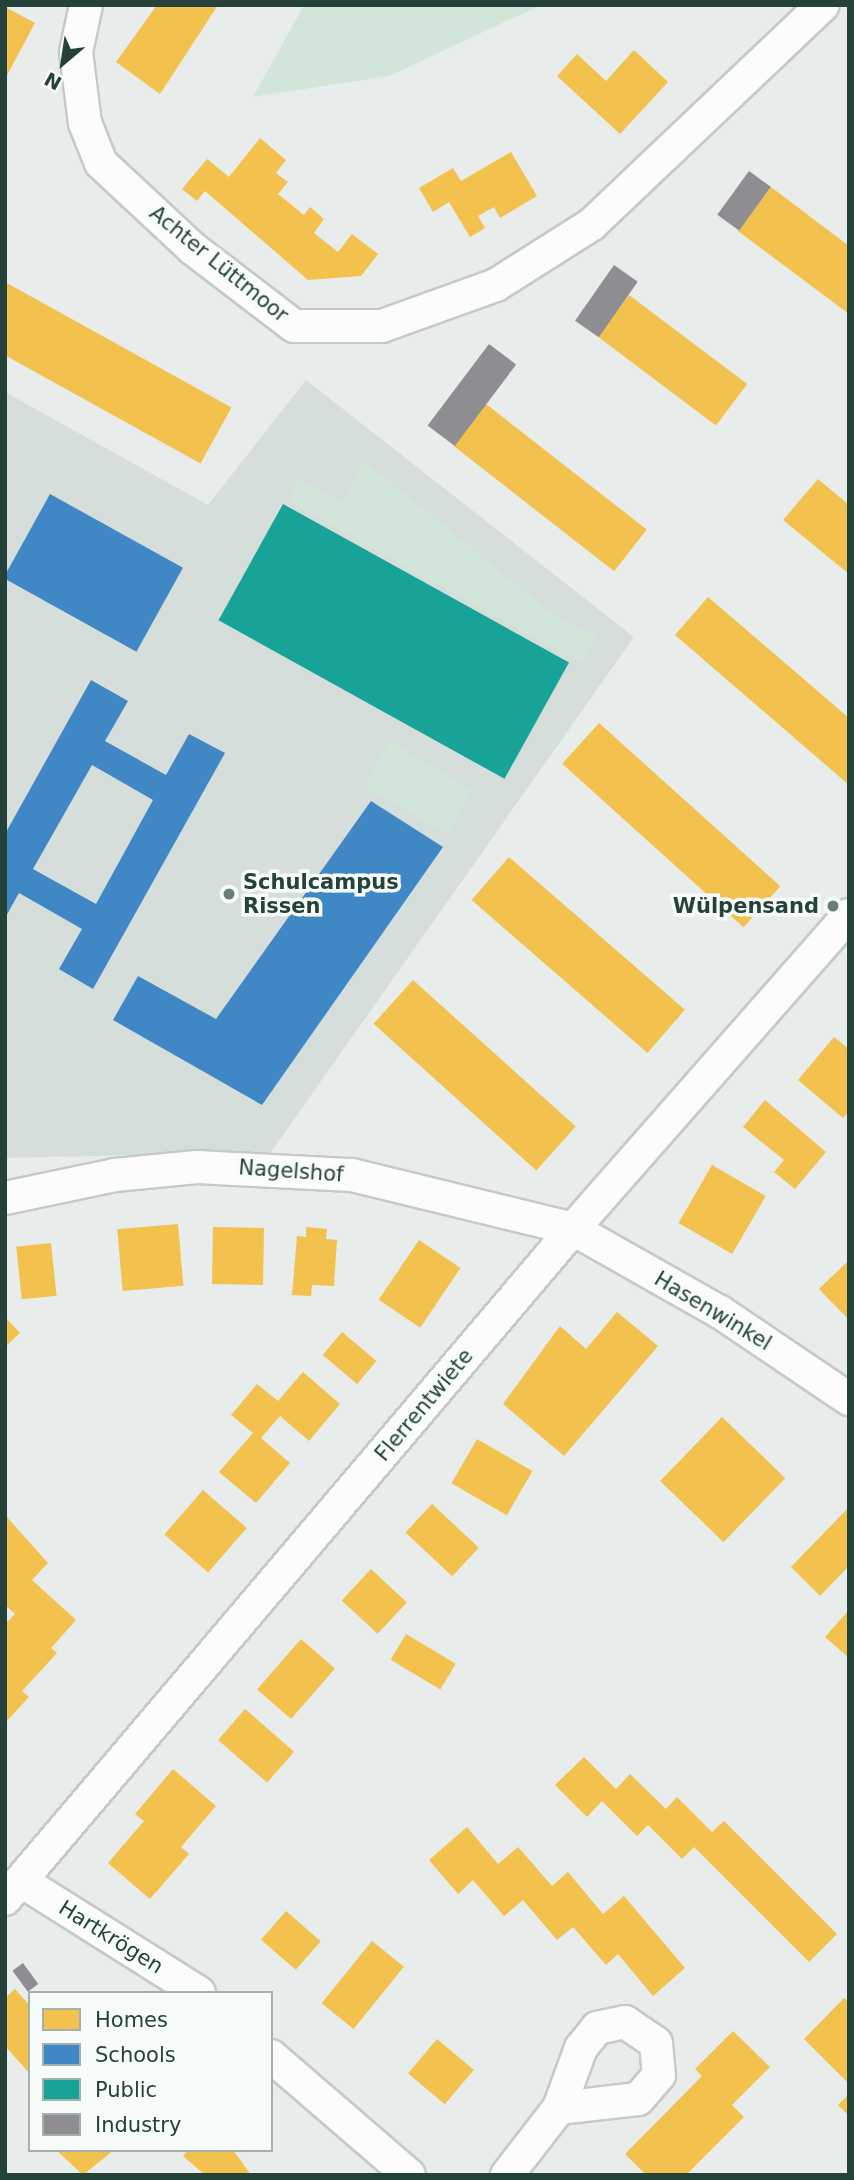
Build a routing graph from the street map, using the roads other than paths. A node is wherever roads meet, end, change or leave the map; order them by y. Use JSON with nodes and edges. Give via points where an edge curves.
{"nodes":[{"id":1,"x":86,"y":5,"type":"edge"},
{"id":2,"x":823,"y":5,"type":"edge"},
{"id":3,"x":846,"y":925,"type":"edge"},
{"id":4,"x":5,"y":1198,"type":"edge"},
{"id":5,"x":573,"y":1229,"type":"junction"},
{"id":6,"x":849,"y":1399,"type":"edge"},
{"id":7,"x":14,"y":1891,"type":"edge"},
{"id":8,"x":195,"y":1991,"type":"edge"},
{"id":9,"x":273,"y":2058,"type":"edge"},
{"id":10,"x":559,"y":2108,"type":"dead end"},
{"id":11,"x":409,"y":2175,"type":"edge"},
{"id":12,"x":507,"y":2175,"type":"edge"}],
"edges":[{"from":1,"to":2,"type":"street","name":"Achter Lüttmoor","via":[[76,52],[85,123],[101,163],[192,248],[294,326],[382,326],[457,303],[592,224]]},
{"from":3,"to":5,"type":"street","name":"Flerrentwiete"},
{"from":4,"to":5,"type":"street","name":"Nagelshof","via":[[129,1174],[297,1169],[352,1175]]},
{"from":5,"to":6,"type":"street","name":"Hasenwinkel","via":[[720,1312]]},
{"from":5,"to":7,"type":"street","name":"Flerrentwiete"},
{"from":7,"to":8,"type":"street","name":"Hartkrögen"},
{"from":9,"to":11,"type":"street"},
{"from":10,"to":12,"type":"street"}]}
